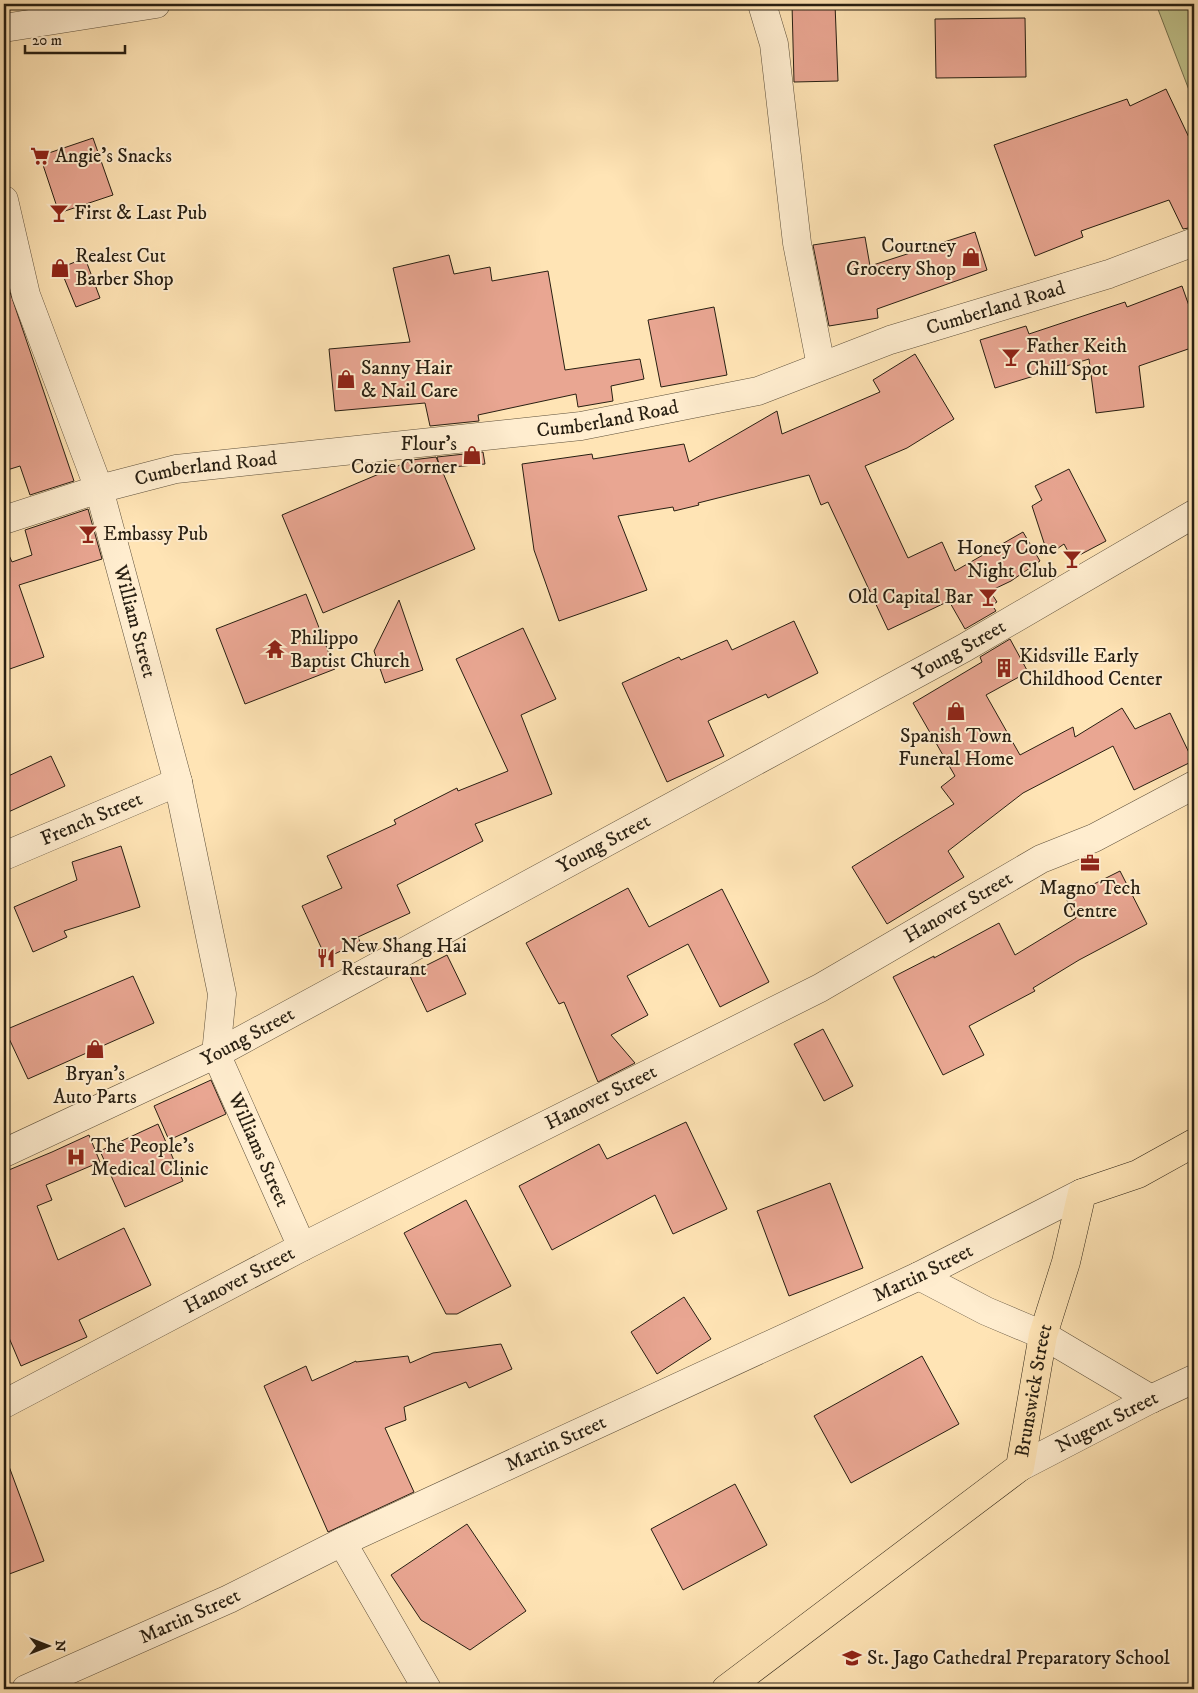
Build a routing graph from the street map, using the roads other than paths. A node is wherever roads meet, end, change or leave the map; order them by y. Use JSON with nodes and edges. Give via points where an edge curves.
{"nodes":[{"id":1,"x":156,"y":4,"type":"edge"},
{"id":2,"x":762,"y":4,"type":"edge"},
{"id":3,"x":4,"y":28,"type":"edge"},
{"id":4,"x":4,"y":200,"type":"edge"},
{"id":5,"x":1194,"y":242,"type":"edge"},
{"id":6,"x":15,"y":298,"type":"edge"},
{"id":7,"x":821,"y":366,"type":"junction"},
{"id":8,"x":99,"y":489,"type":"junction"},
{"id":9,"x":1194,"y":514,"type":"edge"},
{"id":10,"x":4,"y":520,"type":"edge"},
{"id":11,"x":178,"y":782,"type":"junction"},
{"id":12,"x":1194,"y":785,"type":"edge"},
{"id":13,"x":4,"y":856,"type":"edge"},
{"id":14,"x":216,"y":1054,"type":"junction"},
{"id":15,"x":1194,"y":1143,"type":"edge"},
{"id":16,"x":4,"y":1154,"type":"edge"},
{"id":17,"x":1082,"y":1193,"type":"junction"},
{"id":18,"x":302,"y":1247,"type":"junction"},
{"id":19,"x":919,"y":1276,"type":"junction"},
{"id":20,"x":1043,"y":1335,"type":"junction"},
{"id":21,"x":1194,"y":1379,"type":"edge"},
{"id":22,"x":1151,"y":1399,"type":"junction"},
{"id":23,"x":4,"y":1404,"type":"edge"},
{"id":24,"x":1020,"y":1467,"type":"junction"},
{"id":25,"x":342,"y":1542,"type":"junction"},
{"id":26,"x":26,"y":1689,"type":"edge"},
{"id":27,"x":427,"y":1689,"type":"edge"},
{"id":28,"x":726,"y":1689,"type":"edge"}],
"edges":[{"from":1,"to":3,"type":"street"},
{"from":2,"to":7,"type":"street","via":[[774,44],[797,244]]},
{"from":4,"to":6,"type":"street","name":"William Street"},
{"from":5,"to":7,"type":"street","name":"Cumberland Road","via":[[1108,274],[890,340]]},
{"from":6,"to":8,"type":"street","name":"William Street"},
{"from":7,"to":8,"type":"street","name":"Cumberland Road","via":[[758,391],[581,426],[176,469]]},
{"from":8,"to":10,"type":"street","name":"Cumberland Road"},
{"from":8,"to":11,"type":"street","name":"William Street"},
{"from":9,"to":14,"type":"street","name":"Young Street","via":[[964,648]]},
{"from":11,"to":13,"type":"street","name":"French Street"},
{"from":11,"to":14,"type":"street","name":"William Street","via":[[222,994]]},
{"from":12,"to":18,"type":"street","name":"Hanover Street","via":[[1094,838],[1041,859],[820,988]]},
{"from":14,"to":16,"type":"street","name":"Young Street"},
{"from":14,"to":18,"type":"street","name":"Williams Street"},
{"from":15,"to":17,"type":"main road","via":[[1138,1174]]},
{"from":17,"to":19,"type":"street","name":"Martin Street"},
{"from":17,"to":20,"type":"main road","name":"Brunswick Street","via":[[1066,1262]]},
{"from":18,"to":23,"type":"street","name":"Hanover Street"},
{"from":19,"to":20,"type":"street","via":[[986,1311]]},
{"from":19,"to":25,"type":"street","name":"Martin Street"},
{"from":20,"to":22,"type":"street"},
{"from":20,"to":24,"type":"main road","name":"Brunswick Street"},
{"from":21,"to":22,"type":"street","name":"Nugent Street"},
{"from":22,"to":24,"type":"street","name":"Nugent Street"},
{"from":24,"to":28,"type":"main road","name":"Brunswick Street"},
{"from":25,"to":26,"type":"street","name":"Martin Street","via":[[229,1599]]},
{"from":25,"to":27,"type":"street"}]}
